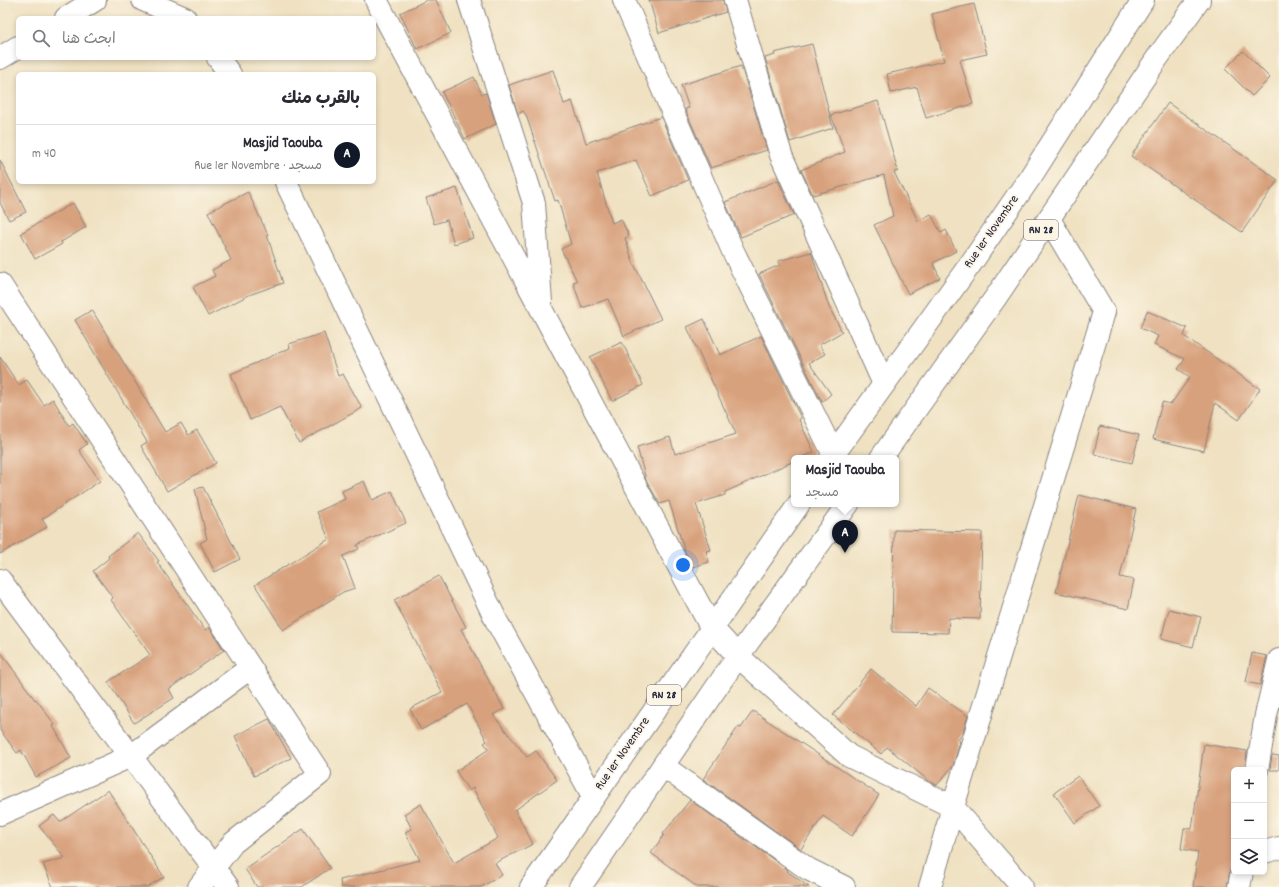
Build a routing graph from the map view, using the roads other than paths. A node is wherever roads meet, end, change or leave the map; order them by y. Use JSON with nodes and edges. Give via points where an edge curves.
{"nodes":[{"id":1,"x":143,"y":0,"type":"edge"},
{"id":2,"x":376,"y":0,"type":"edge"},
{"id":3,"x":469,"y":0,"type":"edge"},
{"id":4,"x":624,"y":0,"type":"edge"},
{"id":5,"x":735,"y":0,"type":"edge"},
{"id":6,"x":1143,"y":0,"type":"edge"},
{"id":7,"x":1199,"y":0,"type":"edge"},
{"id":8,"x":93,"y":1,"type":"edge"},
{"id":9,"x":69,"y":16,"type":"edge"},
{"id":10,"x":180,"y":16,"type":"edge"},
{"id":11,"x":16,"y":48,"type":"edge"},
{"id":12,"x":0,"y":58,"type":"edge"},
{"id":13,"x":220,"y":60,"type":"edge"},
{"id":14,"x":228,"y":72,"type":"edge"},
{"id":15,"x":287,"y":184,"type":"edge"},
{"id":16,"x":1049,"y":219,"type":"junction"},
{"id":17,"x":0,"y":284,"type":"edge"},
{"id":18,"x":542,"y":310,"type":"junction"},
{"id":19,"x":884,"y":384,"type":"junction"},
{"id":20,"x":833,"y":455,"type":"edge"},
{"id":21,"x":834,"y":455,"type":"edge"},
{"id":22,"x":883,"y":455,"type":"edge"},
{"id":23,"x":797,"y":507,"type":"edge"},
{"id":24,"x":846,"y":507,"type":"edge"},
{"id":25,"x":0,"y":580,"type":"edge"},
{"id":26,"x":711,"y":627,"type":"junction"},
{"id":27,"x":738,"y":656,"type":"junction"},
{"id":28,"x":1279,"y":660,"type":"edge"},
{"id":29,"x":250,"y":668,"type":"junction"},
{"id":30,"x":131,"y":756,"type":"junction"},
{"id":31,"x":663,"y":766,"type":"junction"},
{"id":32,"x":1257,"y":767,"type":"edge"},
{"id":33,"x":593,"y":796,"type":"junction"},
{"id":34,"x":953,"y":807,"type":"junction"},
{"id":35,"x":0,"y":814,"type":"edge"},
{"id":36,"x":1279,"y":848,"type":"edge"},
{"id":37,"x":1267,"y":851,"type":"edge"},
{"id":38,"x":214,"y":868,"type":"junction"},
{"id":39,"x":1241,"y":875,"type":"edge"},
{"id":40,"x":199,"y":887,"type":"edge"},
{"id":41,"x":228,"y":887,"type":"edge"},
{"id":42,"x":531,"y":887,"type":"edge"},
{"id":43,"x":580,"y":887,"type":"edge"},
{"id":44,"x":844,"y":887,"type":"edge"},
{"id":45,"x":930,"y":887,"type":"edge"},
{"id":46,"x":1022,"y":887,"type":"edge"},
{"id":47,"x":1239,"y":887,"type":"edge"}],
"edges":[{"from":1,"to":10,"type":"street"},
{"from":2,"to":18,"type":"street"},
{"from":3,"to":18,"type":"street","via":[[534,203]]},
{"from":4,"to":20,"type":"street","via":[[732,249]]},
{"from":5,"to":19,"type":"street","via":[[781,155]]},
{"from":6,"to":19,"type":"street","name":"Rue 1er Novembre","via":[[1031,176]]},
{"from":7,"to":16,"type":"street","number":"RN 28"},
{"from":8,"to":9,"type":"street"},
{"from":11,"to":12,"type":"street"},
{"from":13,"to":14,"type":"street"},
{"from":15,"to":33,"type":"street","via":[[497,622]]},
{"from":16,"to":22,"type":"street","number":"RN 28"},
{"from":16,"to":34,"type":"street","via":[[1104,312]]},
{"from":17,"to":29,"type":"street"},
{"from":18,"to":26,"type":"street"},
{"from":19,"to":21,"type":"street","name":"Rue 1er Novembre"},
{"from":23,"to":26,"type":"street","name":"Rue 1er Novembre","number":"RN 28"},
{"from":24,"to":27,"type":"street"},
{"from":25,"to":30,"type":"street"},
{"from":26,"to":27,"type":"street"},
{"from":26,"to":33,"type":"street","name":"Rue 1er Novembre","number":"RN 28"},
{"from":27,"to":31,"type":"street"},
{"from":27,"to":34,"type":"street","via":[[849,756]]},
{"from":28,"to":32,"type":"street"},
{"from":29,"to":30,"type":"street"},
{"from":29,"to":38,"type":"street","via":[[320,774],[233,843]]},
{"from":30,"to":35,"type":"street"},
{"from":30,"to":38,"type":"street"},
{"from":31,"to":43,"type":"street"},
{"from":31,"to":44,"type":"street","via":[[808,869]]},
{"from":33,"to":42,"type":"street","name":"Rue 1er Novembre","number":"RN 28"},
{"from":34,"to":45,"type":"street"},
{"from":34,"to":46,"type":"street"},
{"from":36,"to":37,"type":"street"},
{"from":38,"to":40,"type":"street"},
{"from":38,"to":41,"type":"street"},
{"from":39,"to":47,"type":"street"}]}
